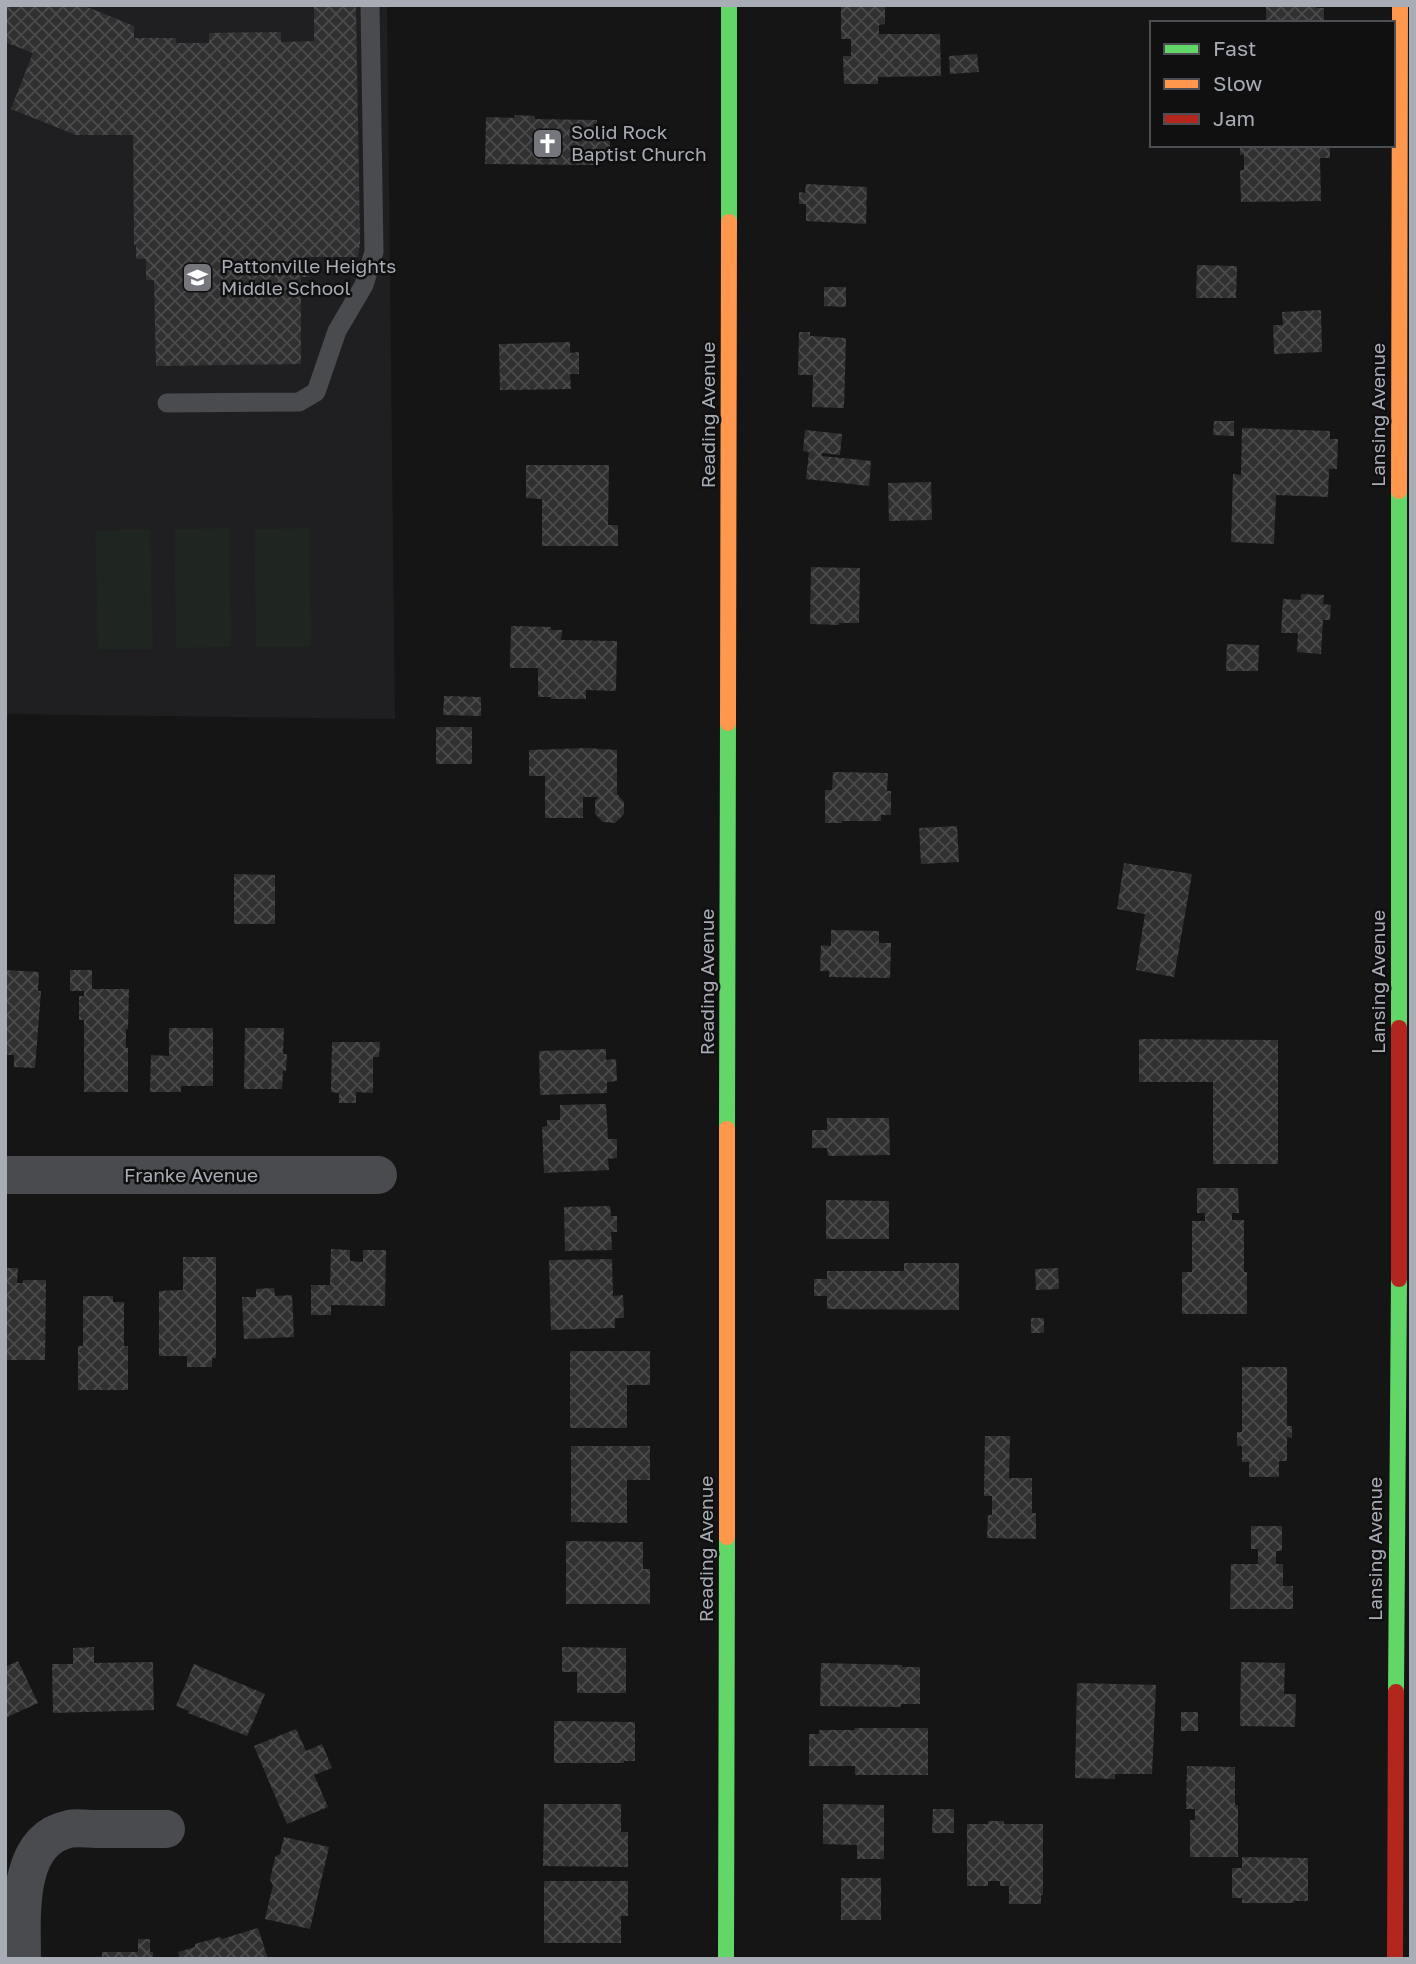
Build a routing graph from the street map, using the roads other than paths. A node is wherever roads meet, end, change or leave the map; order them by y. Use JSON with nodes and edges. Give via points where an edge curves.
{"nodes":[{"id":1,"x":370,"y":5,"type":"edge"},
{"id":2,"x":729,"y":5,"type":"edge"},
{"id":3,"x":1400,"y":5,"type":"edge"},
{"id":4,"x":167,"y":403,"type":"dead end"},
{"id":5,"x":5,"y":1175,"type":"edge"},
{"id":6,"x":377,"y":1175,"type":"dead end"},
{"id":7,"x":166,"y":1829,"type":"dead end"},
{"id":8,"x":22,"y":1959,"type":"edge"},
{"id":9,"x":726,"y":1959,"type":"edge"},
{"id":10,"x":1395,"y":1959,"type":"edge"}],
"edges":[{"from":1,"to":4,"type":"lane","via":[[374,252],[364,285],[337,331],[316,392],[299,402]]},
{"from":2,"to":9,"type":"street","name":"Reading Avenue"},
{"from":3,"to":10,"type":"street","name":"Lansing Avenue"},
{"from":5,"to":6,"type":"street","name":"Franke Avenue"},
{"from":7,"to":8,"type":"street","via":[[70,1829],[50,1836],[28,1867]]}]}
